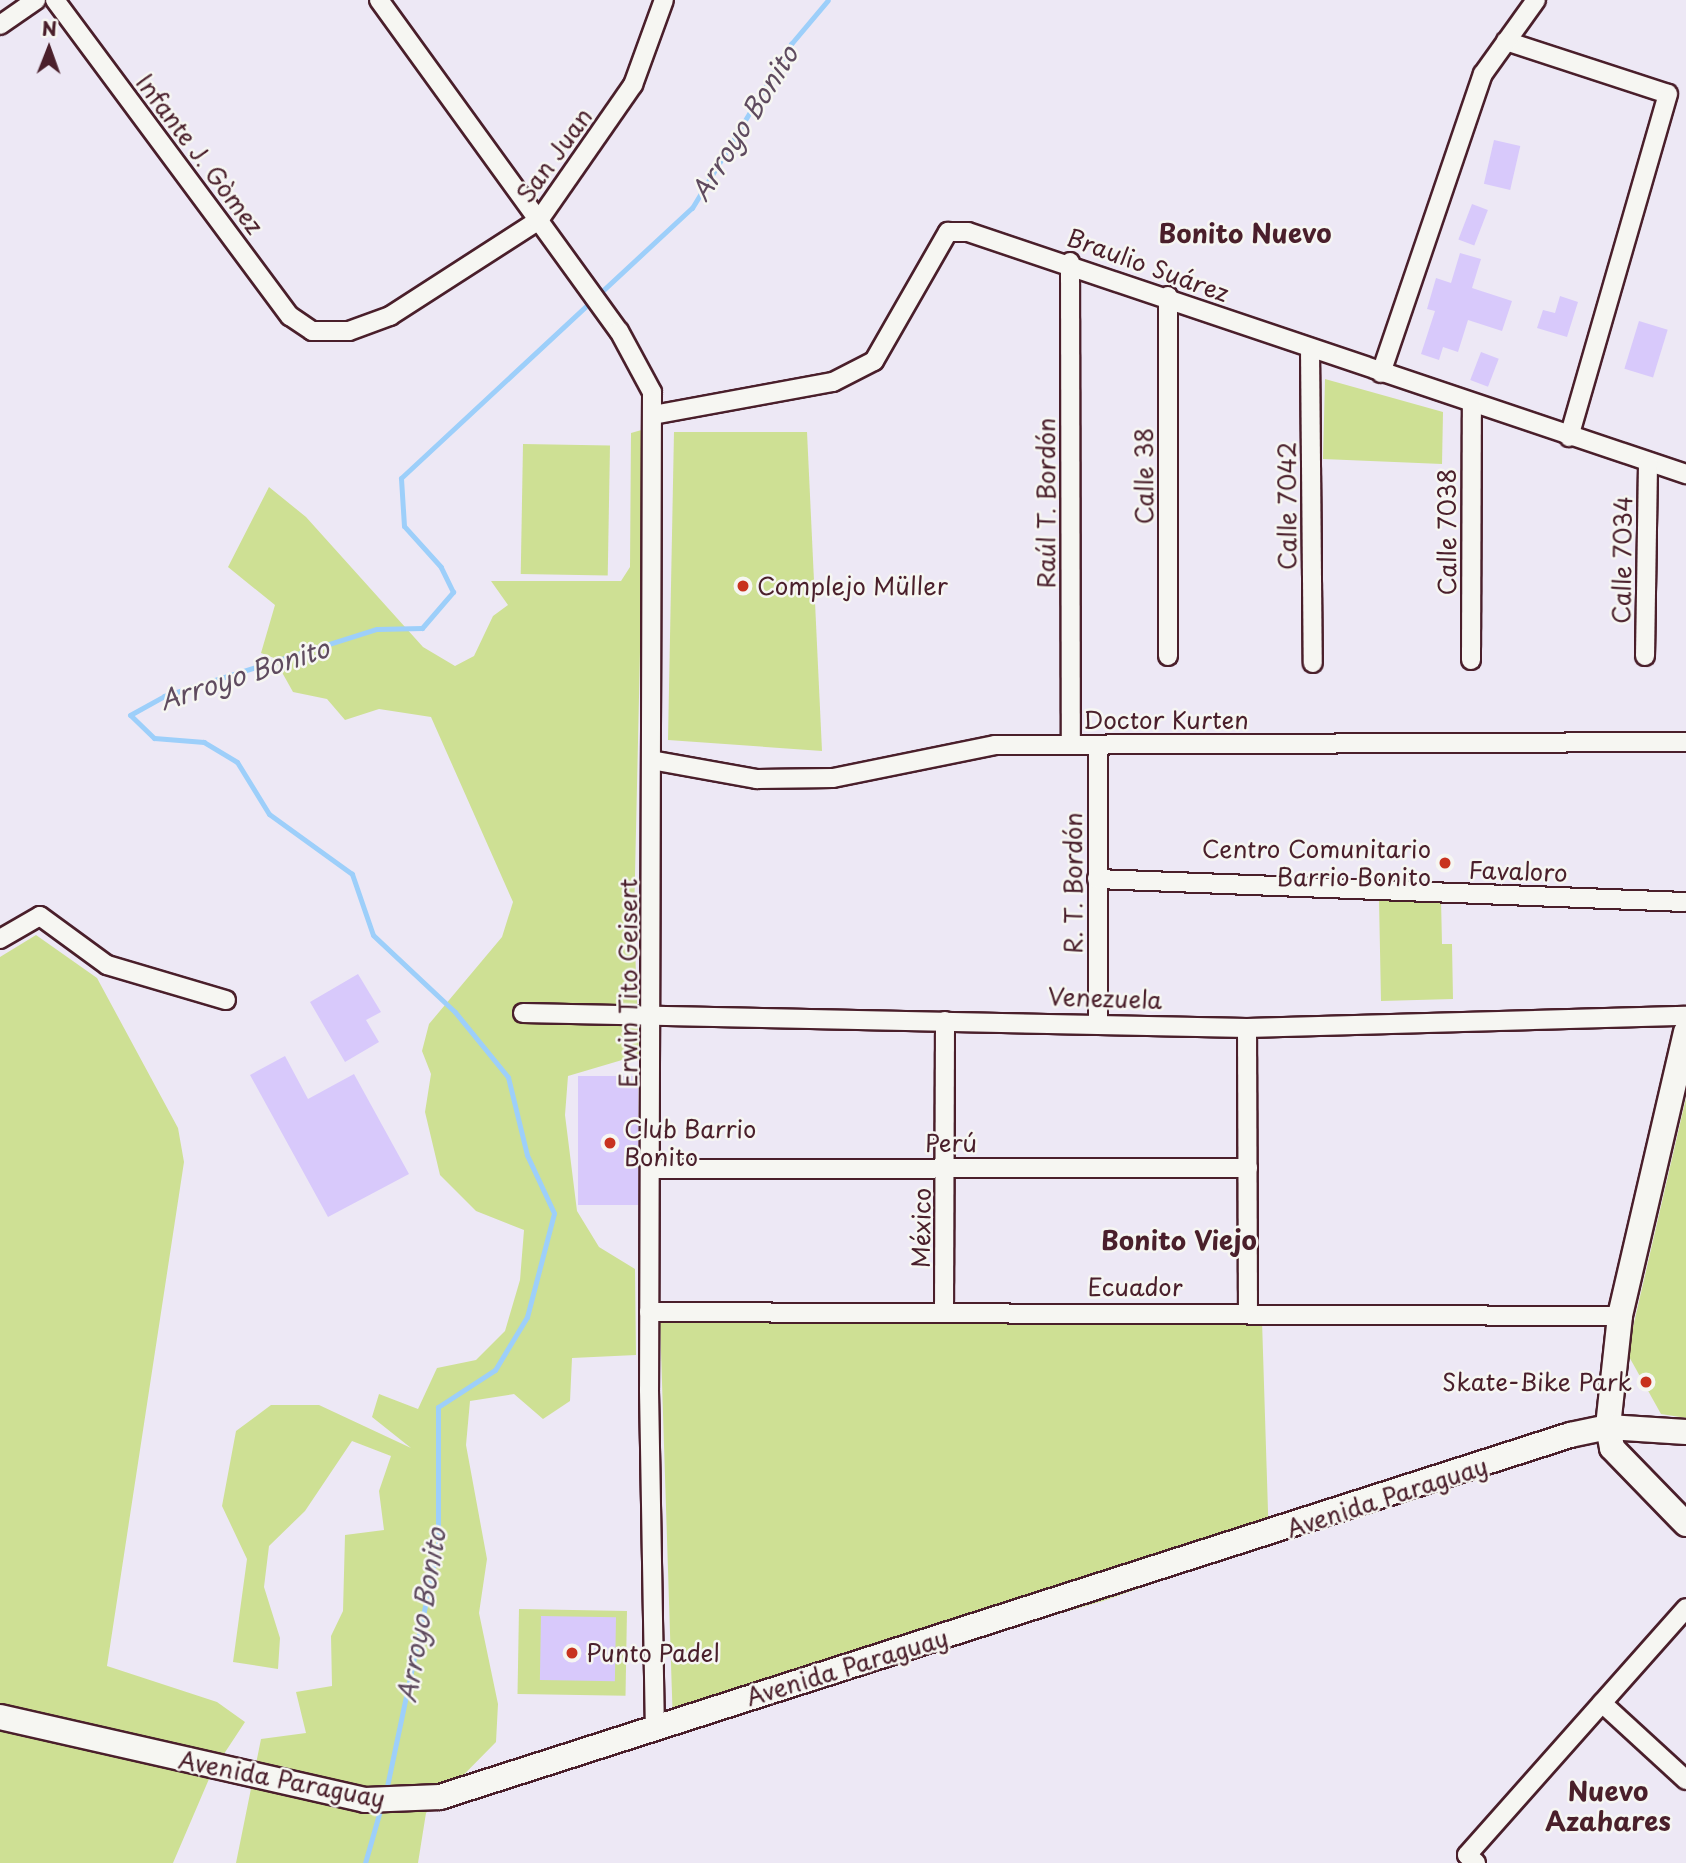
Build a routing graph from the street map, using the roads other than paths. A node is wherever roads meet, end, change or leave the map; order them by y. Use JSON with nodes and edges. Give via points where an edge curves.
{"nodes":[{"id":1,"x":36,"y":0,"type":"edge"},
{"id":2,"x":55,"y":0,"type":"edge"},
{"id":3,"x":379,"y":0,"type":"edge"},
{"id":4,"x":664,"y":0,"type":"edge"},
{"id":5,"x":1536,"y":0,"type":"edge"},
{"id":6,"x":0,"y":24,"type":"edge"},
{"id":7,"x":1506,"y":41,"type":"junction"},
{"id":8,"x":539,"y":220,"type":"junction"},
{"id":9,"x":1069,"y":262,"type":"junction"},
{"id":10,"x":1168,"y":296,"type":"junction"},
{"id":11,"x":312,"y":331,"type":"joint"},
{"id":12,"x":1310,"y":349,"type":"junction"},
{"id":13,"x":1381,"y":373,"type":"junction"},
{"id":14,"x":1472,"y":404,"type":"junction"},
{"id":15,"x":653,"y":415,"type":"junction"},
{"id":16,"x":1569,"y":437,"type":"junction"},
{"id":17,"x":1648,"y":464,"type":"junction"},
{"id":18,"x":1686,"y":474,"type":"edge"},
{"id":19,"x":1168,"y":656,"type":"dead end"},
{"id":20,"x":1646,"y":656,"type":"dead end"},
{"id":21,"x":1471,"y":660,"type":"dead end"},
{"id":22,"x":1313,"y":663,"type":"dead end"},
{"id":23,"x":1686,"y":742,"type":"edge"},
{"id":24,"x":1071,"y":745,"type":"junction"},
{"id":25,"x":1098,"y":745,"type":"junction"},
{"id":26,"x":651,"y":760,"type":"junction"},
{"id":27,"x":1097,"y":880,"type":"junction"},
{"id":28,"x":1686,"y":902,"type":"edge"},
{"id":29,"x":0,"y":939,"type":"edge"},
{"id":30,"x":226,"y":1000,"type":"dead end"},
{"id":31,"x":523,"y":1013,"type":"dead end"},
{"id":32,"x":654,"y":1015,"type":"junction"},
{"id":33,"x":1686,"y":1016,"type":"edge"},
{"id":34,"x":945,"y":1021,"type":"junction"},
{"id":35,"x":1098,"y":1021,"type":"junction"},
{"id":36,"x":1247,"y":1028,"type":"junction"},
{"id":37,"x":1686,"y":1032,"type":"edge"},
{"id":38,"x":946,"y":1168,"type":"junction"},
{"id":39,"x":1248,"y":1168,"type":"junction"},
{"id":40,"x":653,"y":1169,"type":"junction"},
{"id":41,"x":944,"y":1311,"type":"junction"},
{"id":42,"x":1248,"y":1311,"type":"junction"},
{"id":43,"x":649,"y":1312,"type":"junction"},
{"id":44,"x":1620,"y":1316,"type":"junction"},
{"id":45,"x":1608,"y":1427,"type":"junction"},
{"id":46,"x":1686,"y":1432,"type":"edge"},
{"id":47,"x":1686,"y":1524,"type":"edge"},
{"id":48,"x":1686,"y":1608,"type":"edge"},
{"id":49,"x":1602,"y":1703,"type":"junction"},
{"id":50,"x":0,"y":1717,"type":"edge"},
{"id":51,"x":654,"y":1727,"type":"junction"},
{"id":52,"x":1686,"y":1780,"type":"edge"},
{"id":53,"x":1476,"y":1863,"type":"edge"}],
"edges":[{"from":1,"to":6,"type":"street"},
{"from":2,"to":11,"type":"street","name":"Infante J. Gòmez","via":[[290,316]]},
{"from":3,"to":8,"type":"street","name":"Erwin Tito Geisert"},
{"from":4,"to":8,"type":"street","name":"San Juan","via":[[633,85]]},
{"from":5,"to":7,"type":"street"},
{"from":7,"to":13,"type":"street","via":[[1483,74]]},
{"from":7,"to":16,"type":"street","via":[[1668,94]]},
{"from":8,"to":11,"type":"street","name":"San Juan","via":[[390,316],[349,331]]},
{"from":8,"to":15,"type":"street","name":"Erwin Tito Geisert","via":[[619,331],[652,392]]},
{"from":9,"to":10,"type":"street","name":"Braulio Suárez"},
{"from":9,"to":15,"type":"street","name":"Braulio Suárez","via":[[968,232],[948,232],[874,360],[833,382]]},
{"from":9,"to":24,"type":"street","name":"Raúl T. Bordón"},
{"from":10,"to":12,"type":"street","name":"Braulio Suárez"},
{"from":10,"to":19,"type":"street","name":"Calle 38"},
{"from":12,"to":13,"type":"street","name":"Braulio Suárez"},
{"from":12,"to":22,"type":"street","name":"Calle 7042"},
{"from":13,"to":14,"type":"street","name":"Braulio Suárez"},
{"from":14,"to":16,"type":"street","name":"Braulio Suárez"},
{"from":14,"to":21,"type":"street","name":"Calle 7038"},
{"from":15,"to":26,"type":"street","name":"Erwin Tito Geisert"},
{"from":16,"to":17,"type":"street","name":"Braulio Suárez"},
{"from":17,"to":18,"type":"street","name":"Braulio Suárez"},
{"from":17,"to":20,"type":"street","name":"Calle 7034"},
{"from":23,"to":25,"type":"street","name":"Doctor Kurten"},
{"from":24,"to":25,"type":"street","name":"Doctor Kurten"},
{"from":24,"to":26,"type":"street","name":"Doctor Kurten","via":[[995,745],[833,778],[757,779]]},
{"from":25,"to":27,"type":"street","name":"R. T. Bordón"},
{"from":26,"to":32,"type":"street","name":"Erwin Tito Geisert"},
{"from":27,"to":28,"type":"street","name":"Favaloro"},
{"from":27,"to":35,"type":"street","name":"R. T. Bordón"},
{"from":29,"to":30,"type":"street","via":[[40,916],[107,965]]},
{"from":31,"to":32,"type":"street","name":"Venezuela"},
{"from":32,"to":34,"type":"street","name":"Venezuela"},
{"from":32,"to":40,"type":"street","name":"Erwin Tito Geisert"},
{"from":33,"to":36,"type":"street","name":"Venezuela"},
{"from":34,"to":35,"type":"street","name":"Venezuela"},
{"from":34,"to":38,"type":"street","name":"México"},
{"from":35,"to":36,"type":"street","name":"Venezuela"},
{"from":36,"to":39,"type":"street"},
{"from":37,"to":44,"type":"main road"},
{"from":38,"to":39,"type":"street","name":"Perú"},
{"from":38,"to":40,"type":"street","name":"Perú"},
{"from":38,"to":41,"type":"street","name":"México"},
{"from":39,"to":42,"type":"street"},
{"from":40,"to":43,"type":"street","name":"Erwin Tito Geisert"},
{"from":41,"to":42,"type":"street","name":"Ecuador"},
{"from":41,"to":43,"type":"street","name":"Ecuador"},
{"from":42,"to":44,"type":"street","name":"Ecuador"},
{"from":43,"to":51,"type":"street","name":"Erwin Tito Geisert"},
{"from":44,"to":45,"type":"main road"},
{"from":45,"to":46,"type":"main road","name":"Avenida Paraguay"},
{"from":45,"to":47,"type":"main road","via":[[1612,1448]]},
{"from":45,"to":51,"type":"main road","name":"Avenida Paraguay"},
{"from":48,"to":49,"type":"street"},
{"from":49,"to":52,"type":"street"},
{"from":49,"to":53,"type":"street","via":[[1467,1855]]},
{"from":50,"to":51,"type":"main road","name":"Avenida Paraguay","via":[[365,1800],[400,1802],[440,1797]]}]}
